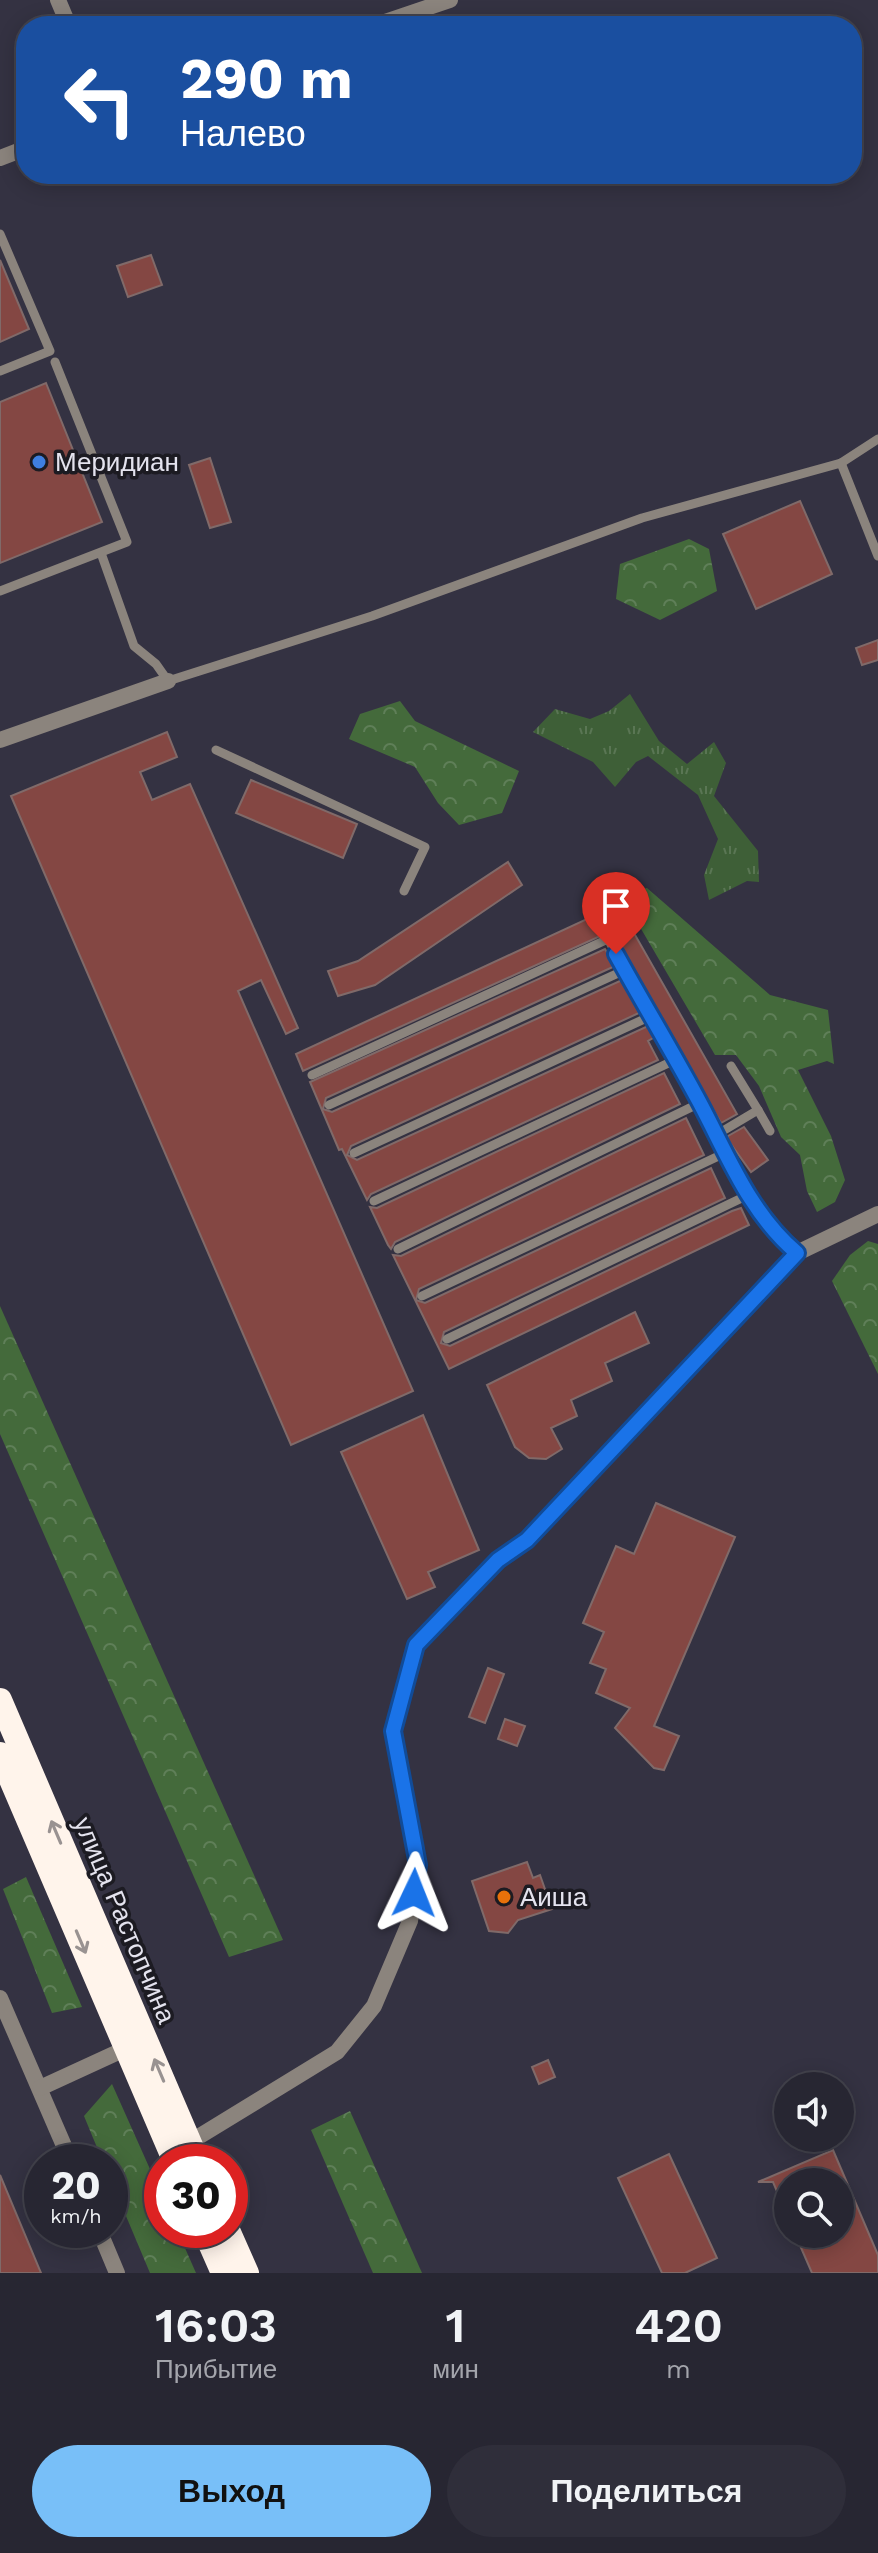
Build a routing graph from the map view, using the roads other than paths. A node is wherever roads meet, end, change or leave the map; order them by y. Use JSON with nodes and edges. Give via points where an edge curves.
{"nodes":[{"id":1,"x":450,"y":0,"type":"edge"},
{"id":2,"x":403,"y":16,"type":"edge"},
{"id":3,"x":0,"y":234,"type":"edge"},
{"id":4,"x":55,"y":362,"type":"dead end"},
{"id":5,"x":0,"y":371,"type":"edge"},
{"id":6,"x":878,"y":439,"type":"edge"},
{"id":7,"x":841,"y":463,"type":"junction"},
{"id":8,"x":101,"y":553,"type":"junction"},
{"id":9,"x":878,"y":556,"type":"edge"},
{"id":10,"x":0,"y":591,"type":"edge"},
{"id":11,"x":168,"y":681,"type":"junction"},
{"id":12,"x":0,"y":740,"type":"edge"},
{"id":13,"x":216,"y":750,"type":"dead end"},
{"id":14,"x":404,"y":891,"type":"dead end"},
{"id":15,"x":625,"y":970,"type":"junction"},
{"id":16,"x":651,"y":1016,"type":"junction"},
{"id":17,"x":675,"y":1060,"type":"junction"},
{"id":18,"x":731,"y":1066,"type":"dead end"},
{"id":19,"x":312,"y":1075,"type":"dead end"},
{"id":20,"x":700,"y":1103,"type":"junction"},
{"id":21,"x":329,"y":1105,"type":"dead end"},
{"id":22,"x":758,"y":1110,"type":"junction"},
{"id":23,"x":770,"y":1131,"type":"dead end"},
{"id":24,"x":716,"y":1135,"type":"junction"},
{"id":25,"x":354,"y":1153,"type":"dead end"},
{"id":26,"x":725,"y":1153,"type":"junction"},
{"id":27,"x":746,"y":1196,"type":"junction"},
{"id":28,"x":374,"y":1201,"type":"dead end"},
{"id":29,"x":878,"y":1214,"type":"edge"},
{"id":30,"x":398,"y":1249,"type":"dead end"},
{"id":31,"x":797,"y":1253,"type":"junction"},
{"id":32,"x":422,"y":1296,"type":"dead end"},
{"id":33,"x":447,"y":1339,"type":"dead end"},
{"id":34,"x":0,"y":1700,"type":"edge"},
{"id":35,"x":0,"y":1754,"type":"edge"},
{"id":36,"x":0,"y":1998,"type":"edge"},
{"id":37,"x":127,"y":2048,"type":"junction"},
{"id":38,"x":40,"y":2088,"type":"junction"},
{"id":39,"x":63,"y":2144,"type":"edge"},
{"id":40,"x":167,"y":2144,"type":"edge"},
{"id":41,"x":191,"y":2144,"type":"edge"},
{"id":42,"x":205,"y":2144,"type":"edge"},
{"id":43,"x":107,"y":2248,"type":"edge"},
{"id":44,"x":212,"y":2248,"type":"edge"},
{"id":45,"x":236,"y":2248,"type":"edge"},
{"id":46,"x":117,"y":2273,"type":"edge"},
{"id":47,"x":223,"y":2273,"type":"edge"},
{"id":48,"x":247,"y":2273,"type":"edge"}],
"edges":[{"from":1,"to":2,"type":"street"},
{"from":3,"to":5,"type":"lane","via":[[50,351]]},
{"from":4,"to":8,"type":"lane","via":[[127,542]]},
{"from":6,"to":7,"type":"lane"},
{"from":7,"to":9,"type":"lane"},
{"from":7,"to":11,"type":"lane","via":[[642,518],[372,616]]},
{"from":8,"to":10,"type":"lane"},
{"from":8,"to":11,"type":"lane","via":[[134,646]]},
{"from":11,"to":12,"type":"street"},
{"from":13,"to":14,"type":"lane","via":[[425,847]]},
{"from":15,"to":16,"type":"lane"},
{"from":15,"to":19,"type":"lane","via":[[608,939]]},
{"from":15,"to":21,"type":"lane"},
{"from":16,"to":17,"type":"lane"},
{"from":16,"to":25,"type":"lane"},
{"from":17,"to":20,"type":"lane"},
{"from":17,"to":28,"type":"lane"},
{"from":18,"to":22,"type":"lane"},
{"from":20,"to":24,"type":"lane"},
{"from":20,"to":30,"type":"lane"},
{"from":22,"to":23,"type":"lane"},
{"from":22,"to":24,"type":"lane"},
{"from":24,"to":26,"type":"lane"},
{"from":26,"to":27,"type":"lane"},
{"from":26,"to":32,"type":"lane"},
{"from":27,"to":31,"type":"lane"},
{"from":27,"to":33,"type":"lane"},
{"from":29,"to":31,"type":"street"},
{"from":31,"to":42,"type":"street","via":[[527,1540],[498,1560],[416,1645],[393,1731],[418,1865],[410,1921],[374,2006],[337,2052]]},
{"from":41,"to":34,"type":"highway","name":"улица Растопчина","one_way":true},
{"from":35,"to":37,"type":"highway","name":"улица Растопчина","one_way":true},
{"from":36,"to":38,"type":"street"},
{"from":37,"to":38,"type":"street","name":"улица Растопчина"},
{"from":37,"to":40,"type":"highway","name":"улица Растопчина"},
{"from":38,"to":39,"type":"street"},
{"from":43,"to":46,"type":"street"},
{"from":44,"to":47,"type":"highway"},
{"from":45,"to":48,"type":"highway"}]}
